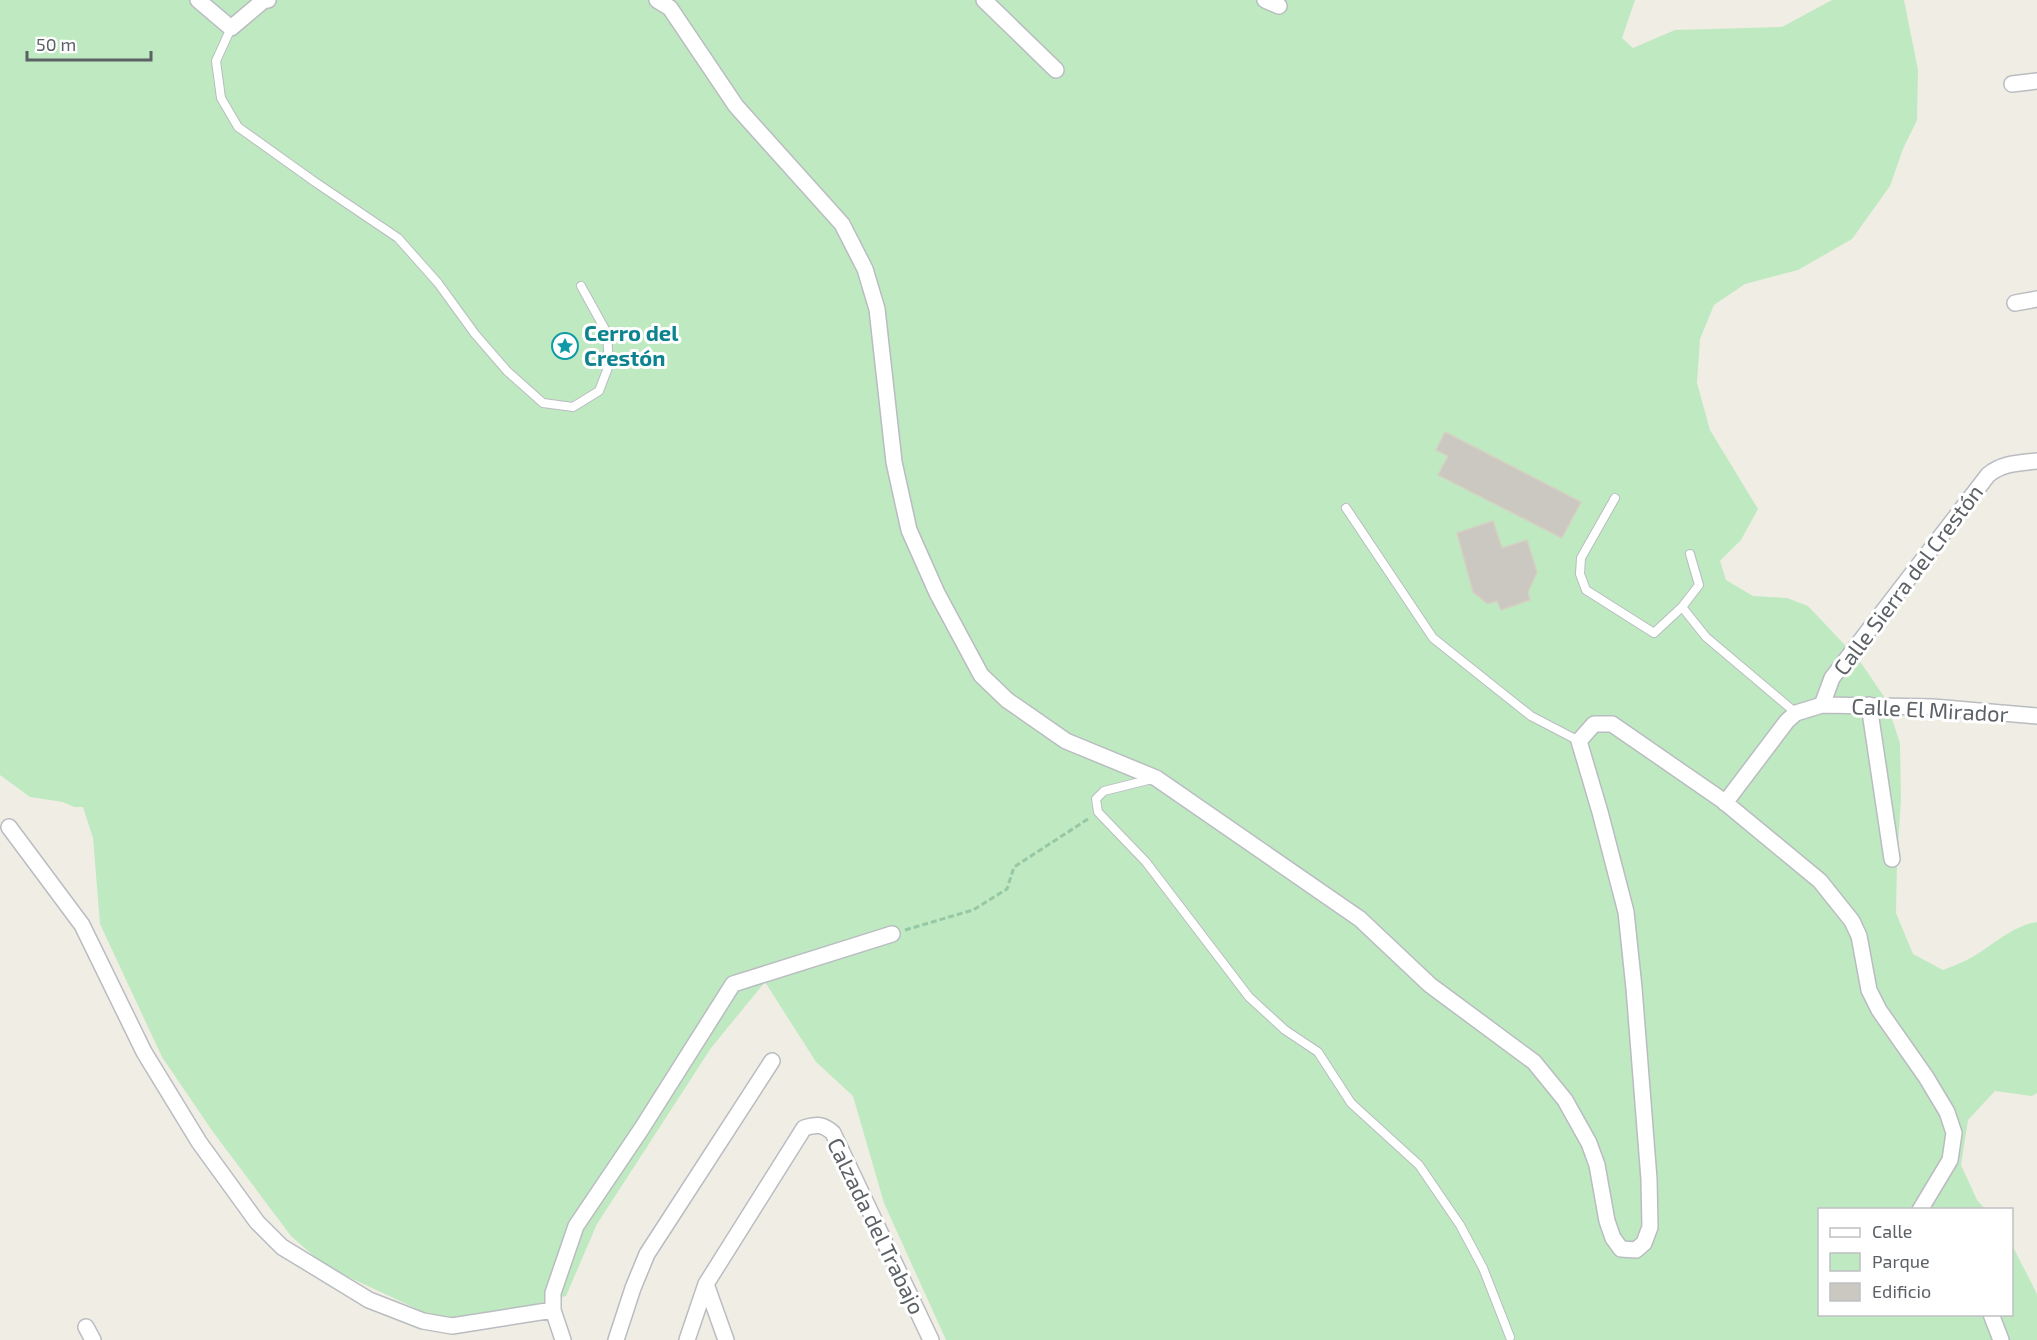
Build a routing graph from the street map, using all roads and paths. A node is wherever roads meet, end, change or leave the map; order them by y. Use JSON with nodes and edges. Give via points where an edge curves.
{"nodes":[{"id":1,"x":198,"y":0,"type":"edge"},
{"id":2,"x":268,"y":0,"type":"edge"},
{"id":3,"x":657,"y":0,"type":"edge"},
{"id":4,"x":984,"y":0,"type":"edge"},
{"id":5,"x":231,"y":28,"type":"junction"},
{"id":6,"x":1056,"y":70,"type":"dead end"},
{"id":7,"x":2037,"y":81,"type":"edge"},
{"id":8,"x":2012,"y":84,"type":"dead end"},
{"id":9,"x":581,"y":286,"type":"dead end"},
{"id":10,"x":2037,"y":299,"type":"edge"},
{"id":11,"x":2015,"y":303,"type":"dead end"},
{"id":12,"x":2037,"y":460,"type":"edge"},
{"id":13,"x":1615,"y":498,"type":"dead end"},
{"id":14,"x":1346,"y":508,"type":"dead end"},
{"id":15,"x":1690,"y":554,"type":"dead end"},
{"id":16,"x":1682,"y":607,"type":"junction"},
{"id":17,"x":1822,"y":705,"type":"junction"},
{"id":18,"x":1869,"y":705,"type":"junction"},
{"id":19,"x":1796,"y":714,"type":"junction"},
{"id":20,"x":2037,"y":716,"type":"edge"},
{"id":21,"x":1580,"y":741,"type":"junction"},
{"id":22,"x":1156,"y":778,"type":"junction"},
{"id":23,"x":1725,"y":803,"type":"junction"},
{"id":24,"x":1098,"y":812,"type":"junction"},
{"id":25,"x":9,"y":826,"type":"dead end"},
{"id":26,"x":1892,"y":859,"type":"dead end"},
{"id":27,"x":892,"y":934,"type":"joint"},
{"id":28,"x":772,"y":1061,"type":"dead end"},
{"id":29,"x":1921,"y":1208,"type":"edge"},
{"id":30,"x":706,"y":1284,"type":"junction"},
{"id":31,"x":553,"y":1310,"type":"junction"},
{"id":32,"x":1992,"y":1316,"type":"edge"},
{"id":33,"x":1510,"y":1337,"type":"dead end"},
{"id":34,"x":563,"y":1340,"type":"edge"},
{"id":35,"x":616,"y":1340,"type":"edge"},
{"id":36,"x":687,"y":1340,"type":"edge"},
{"id":37,"x":726,"y":1340,"type":"edge"},
{"id":38,"x":931,"y":1340,"type":"edge"},
{"id":39,"x":2001,"y":1340,"type":"edge"}],
"edges":[{"from":1,"to":5,"type":"street"},
{"from":2,"to":5,"type":"street","via":[[263,0]]},
{"from":3,"to":22,"type":"street","via":[[670,8],[736,106],[842,224],[865,269],[877,309],[894,462],[909,530],[981,675],[1007,700],[1066,741]]},
{"from":4,"to":6,"type":"street"},
{"from":5,"to":9,"type":"lane","via":[[216,61],[221,98],[238,127],[398,238],[507,371],[543,403],[573,407],[599,391],[609,365],[607,333]]},
{"from":7,"to":8,"type":"street"},
{"from":10,"to":11,"type":"street"},
{"from":12,"to":17,"type":"street","name":"Calle Sierra del Crestón","via":[[2004,465],[1988,475],[1833,678]]},
{"from":13,"to":16,"type":"lane","via":[[1581,558],[1580,574],[1586,590],[1654,633]]},
{"from":14,"to":21,"type":"lane","via":[[1433,638],[1531,716]]},
{"from":15,"to":16,"type":"lane","via":[[1699,585]]},
{"from":16,"to":19,"type":"lane","via":[[1706,637]]},
{"from":17,"to":18,"type":"street","name":"Calle El Mirador"},
{"from":17,"to":19,"type":"street"},
{"from":18,"to":20,"type":"street","name":"Calle El Mirador"},
{"from":18,"to":26,"type":"street"},
{"from":19,"to":23,"type":"street"},
{"from":21,"to":22,"type":"street","via":[[1626,912],[1632,966],[1650,1227],[1644,1243],[1636,1250],[1621,1249],[1613,1238],[1589,1143],[1565,1100],[1534,1062],[1430,985],[1360,919]]},
{"from":21,"to":23,"type":"street","via":[[1594,724],[1612,724]]},
{"from":22,"to":24,"type":"lane","via":[[1104,791],[1096,799]]},
{"from":23,"to":29,"type":"street","via":[[1820,881],[1852,921],[1869,990],[1947,1112],[1954,1133],[1950,1160]]},
{"from":24,"to":27,"type":"path","via":[[1014,867],[1007,889],[973,910]]},
{"from":24,"to":33,"type":"lane","via":[[1146,862],[1249,997],[1285,1030],[1318,1052],[1351,1103],[1419,1165],[1460,1225],[1483,1268]]},
{"from":25,"to":31,"type":"street","via":[[82,925],[144,1052],[199,1142],[257,1222],[282,1247],[369,1300],[423,1322],[452,1326]]},
{"from":27,"to":31,"type":"street","via":[[733,984],[576,1227],[553,1293]]},
{"from":28,"to":35,"type":"street","via":[[647,1254]]},
{"from":30,"to":36,"type":"street","name":"Calzada del Trabajo"},
{"from":30,"to":37,"type":"street"},
{"from":30,"to":38,"type":"street","name":"Calzada del Trabajo","via":[[804,1128],[825,1126],[833,1133]]},
{"from":31,"to":34,"type":"street"},
{"from":32,"to":39,"type":"street"}]}
